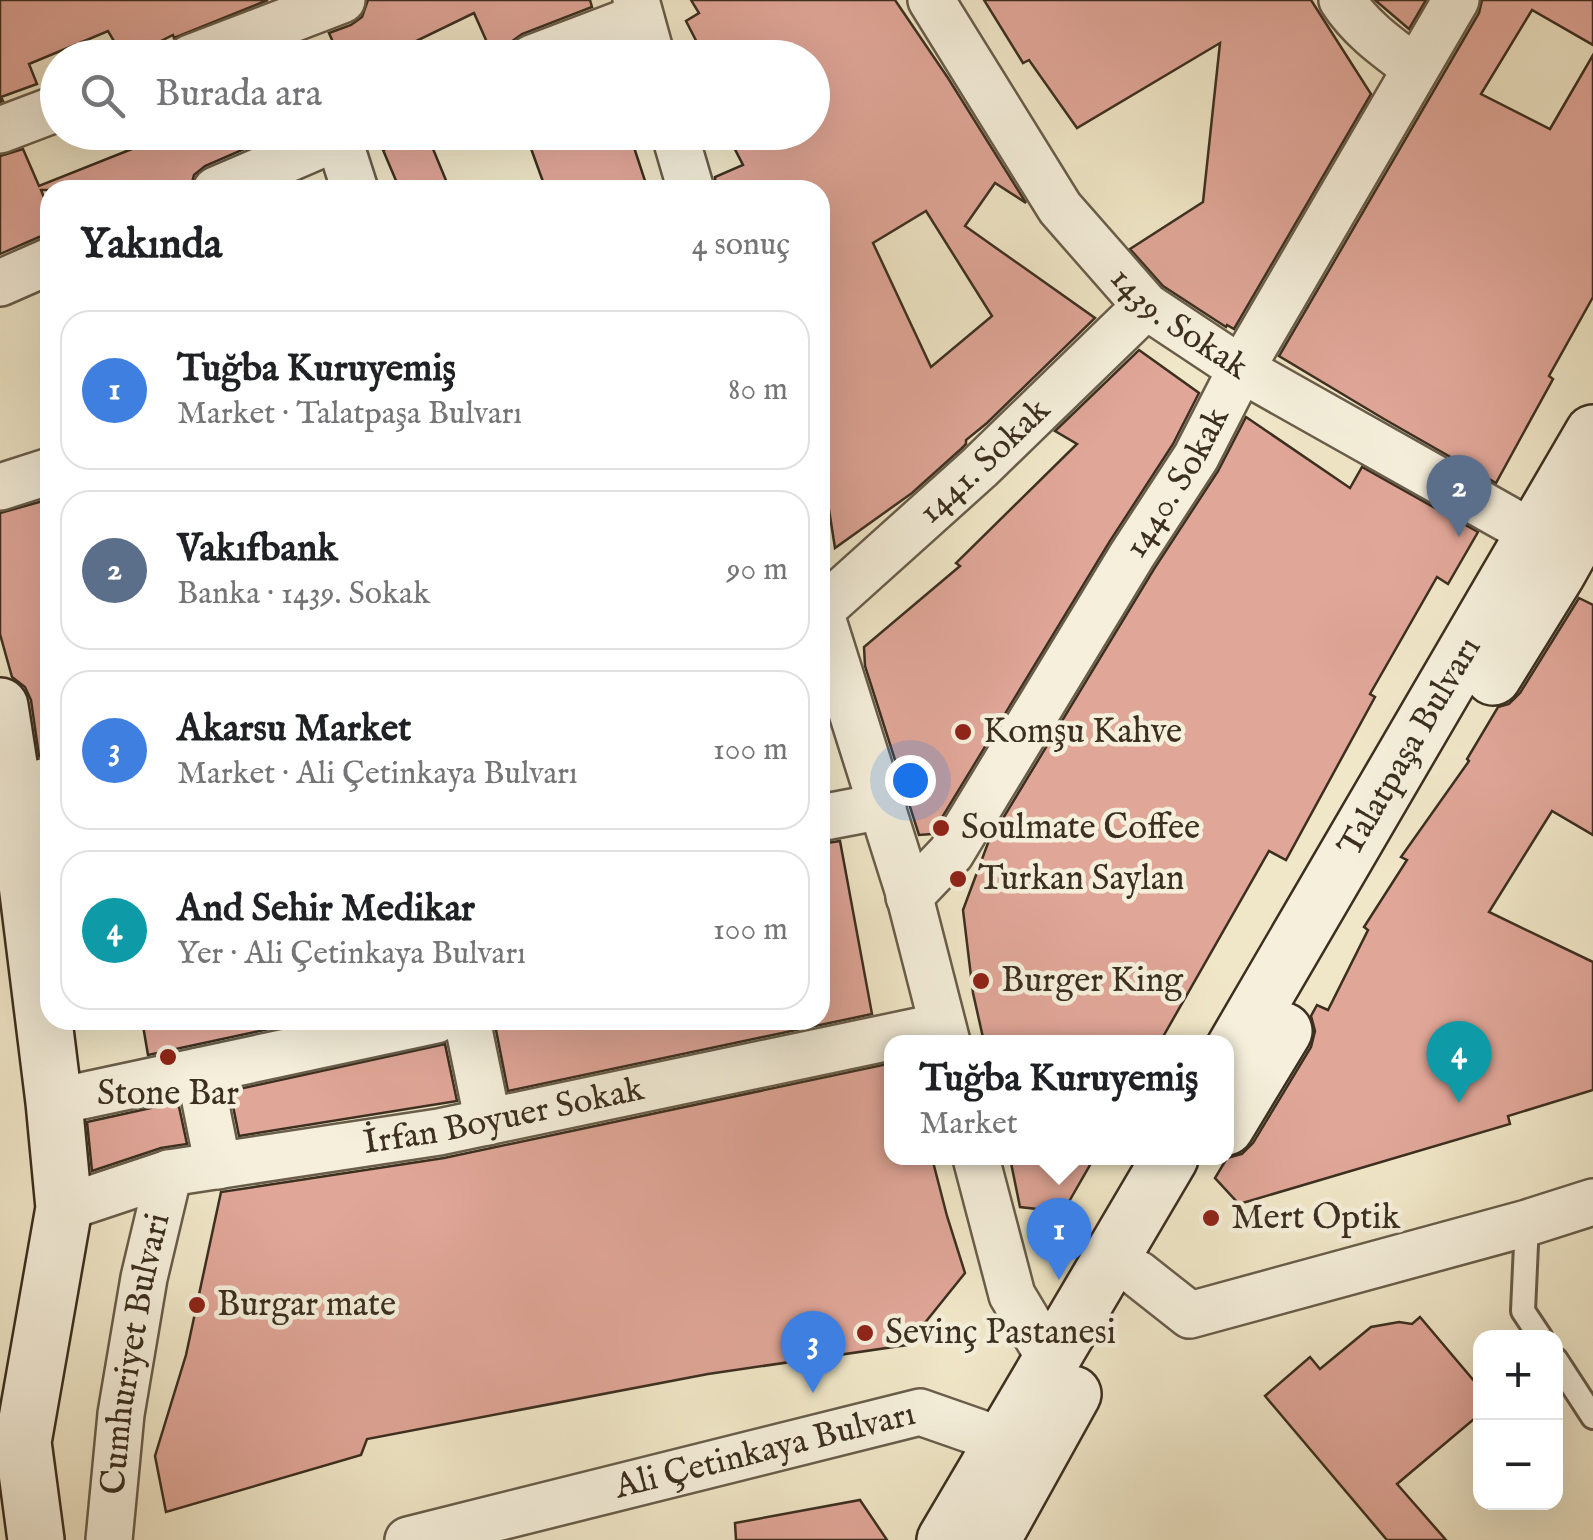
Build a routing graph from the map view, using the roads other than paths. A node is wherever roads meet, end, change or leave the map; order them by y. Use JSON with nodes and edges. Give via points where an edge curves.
{"nodes":[{"id":1,"x":342,"y":0,"type":"edge"},
{"id":2,"x":931,"y":0,"type":"edge"},
{"id":3,"x":1342,"y":0,"type":"edge"},
{"id":4,"x":1456,"y":0,"type":"edge"},
{"id":5,"x":643,"y":25,"type":"edge"},
{"id":6,"x":237,"y":40,"type":"edge"},
{"id":7,"x":593,"y":40,"type":"edge"},
{"id":8,"x":1415,"y":68,"type":"junction"},
{"id":9,"x":40,"y":115,"type":"edge"},
{"id":10,"x":0,"y":130,"type":"edge"},
{"id":11,"x":309,"y":150,"type":"edge"},
{"id":12,"x":347,"y":150,"type":"edge"},
{"id":13,"x":679,"y":150,"type":"edge"},
{"id":14,"x":239,"y":180,"type":"edge"},
{"id":15,"x":354,"y":180,"type":"edge"},
{"id":16,"x":688,"y":180,"type":"edge"},
{"id":17,"x":40,"y":266,"type":"edge"},
{"id":18,"x":0,"y":283,"type":"edge"},
{"id":19,"x":1146,"y":306,"type":"junction"},
{"id":20,"x":1241,"y":369,"type":"junction"},
{"id":21,"x":1593,"y":433,"type":"edge"},
{"id":22,"x":40,"y":474,"type":"edge"},
{"id":23,"x":0,"y":487,"type":"edge"},
{"id":24,"x":1573,"y":536,"type":"edge"},
{"id":25,"x":830,"y":601,"type":"edge"},
{"id":26,"x":830,"y":674,"type":"edge"},
{"id":27,"x":0,"y":706,"type":"edge"},
{"id":28,"x":31,"y":786,"type":"edge"},
{"id":29,"x":882,"y":806,"type":"junction"},
{"id":30,"x":830,"y":816,"type":"edge"},
{"id":31,"x":24,"y":859,"type":"edge"},
{"id":32,"x":909,"y":897,"type":"junction"},
{"id":33,"x":40,"y":937,"type":"edge"},
{"id":34,"x":48,"y":1030,"type":"edge"},
{"id":35,"x":390,"y":1030,"type":"edge"},
{"id":36,"x":469,"y":1030,"type":"edge"},
{"id":37,"x":945,"y":1034,"type":"edge"},
{"id":38,"x":884,"y":1046,"type":"edge"},
{"id":39,"x":1234,"y":1050,"type":"edge"},
{"id":40,"x":199,"y":1071,"type":"junction"},
{"id":41,"x":54,"y":1102,"type":"junction"},
{"id":42,"x":1234,"y":1115,"type":"edge"},
{"id":43,"x":488,"y":1122,"type":"junction"},
{"id":44,"x":978,"y":1165,"type":"edge"},
{"id":45,"x":1166,"y":1165,"type":"edge"},
{"id":46,"x":1204,"y":1165,"type":"edge"},
{"id":47,"x":218,"y":1166,"type":"junction"},
{"id":48,"x":169,"y":1173,"type":"junction"},
{"id":49,"x":1593,"y":1202,"type":"edge"},
{"id":50,"x":64,"y":1208,"type":"junction"},
{"id":51,"x":1527,"y":1223,"type":"junction"},
{"id":52,"x":1138,"y":1274,"type":"junction"},
{"id":53,"x":1536,"y":1330,"type":"edge"},
{"id":54,"x":1051,"y":1360,"type":"junction"},
{"id":55,"x":1563,"y":1371,"type":"edge"},
{"id":56,"x":1593,"y":1418,"type":"edge"},
{"id":57,"x":1003,"y":1441,"type":"junction"},
{"id":58,"x":36,"y":1540,"type":"edge"},
{"id":59,"x":108,"y":1540,"type":"edge"},
{"id":60,"x":408,"y":1540,"type":"edge"},
{"id":61,"x":946,"y":1540,"type":"edge"},
{"id":62,"x":992,"y":1540,"type":"edge"}],
"edges":[{"from":1,"to":6,"type":"street"},
{"from":2,"to":19,"type":"street","name":"1439. Sokak","via":[[1060,208]]},
{"from":3,"to":8,"type":"street","via":[[1374,38]]},
{"from":4,"to":8,"type":"street","name":"1440. Sokak"},
{"from":5,"to":7,"type":"street"},
{"from":8,"to":20,"type":"street","name":"1440. Sokak"},
{"from":9,"to":10,"type":"street"},
{"from":11,"to":14,"type":"street"},
{"from":12,"to":15,"type":"street"},
{"from":13,"to":16,"type":"street"},
{"from":17,"to":18,"type":"street"},
{"from":19,"to":20,"type":"street","name":"1439. Sokak"},
{"from":19,"to":25,"type":"street","name":"1441. Sokak","via":[[980,468]]},
{"from":20,"to":24,"type":"street","name":"1439. Sokak"},
{"from":20,"to":32,"type":"street","name":"1440. Sokak","via":[[1196,457],[950,854]]},
{"from":21,"to":24,"type":"main road","name":"Talatpaşa Bulvarı"},
{"from":22,"to":23,"type":"street"},
{"from":24,"to":39,"type":"main road","name":"Talatpaşa Bulvarı"},
{"from":24,"to":42,"type":"main road","name":"Talatpaşa Bulvarı"},
{"from":26,"to":29,"type":"street"},
{"from":27,"to":28,"type":"main road"},
{"from":28,"to":31,"type":"main road"},
{"from":29,"to":30,"type":"street"},
{"from":29,"to":32,"type":"street"},
{"from":31,"to":33,"type":"main road"},
{"from":32,"to":37,"type":"street"},
{"from":34,"to":41,"type":"main road"},
{"from":35,"to":40,"type":"street"},
{"from":36,"to":43,"type":"street"},
{"from":38,"to":43,"type":"street","name":"İrfan Boyuer Sokak"},
{"from":40,"to":41,"type":"street"},
{"from":40,"to":47,"type":"street"},
{"from":41,"to":50,"type":"main road"},
{"from":43,"to":47,"type":"street","name":"İrfan Boyuer Sokak"},
{"from":44,"to":54,"type":"street","via":[[1012,1295]]},
{"from":45,"to":54,"type":"main road"},
{"from":46,"to":52,"type":"main road"},
{"from":47,"to":48,"type":"street","name":"İrfan Boyuer Sokak"},
{"from":48,"to":50,"type":"street","name":"İrfan Boyuer Sokak"},
{"from":48,"to":59,"type":"street","name":"Cumhuriyet Bulvari","via":[[144,1278]]},
{"from":49,"to":51,"type":"street"},
{"from":50,"to":58,"type":"main road","via":[[23,1442]]},
{"from":51,"to":52,"type":"street","via":[[1190,1315]]},
{"from":51,"to":53,"type":"lane","via":[[1524,1311]]},
{"from":52,"to":62,"type":"main road"},
{"from":54,"to":57,"type":"main road"},
{"from":55,"to":56,"type":"lane"},
{"from":57,"to":60,"type":"street","name":"Ali Çetinkaya Bulvarı","via":[[920,1412]]},
{"from":57,"to":61,"type":"main road"}]}
